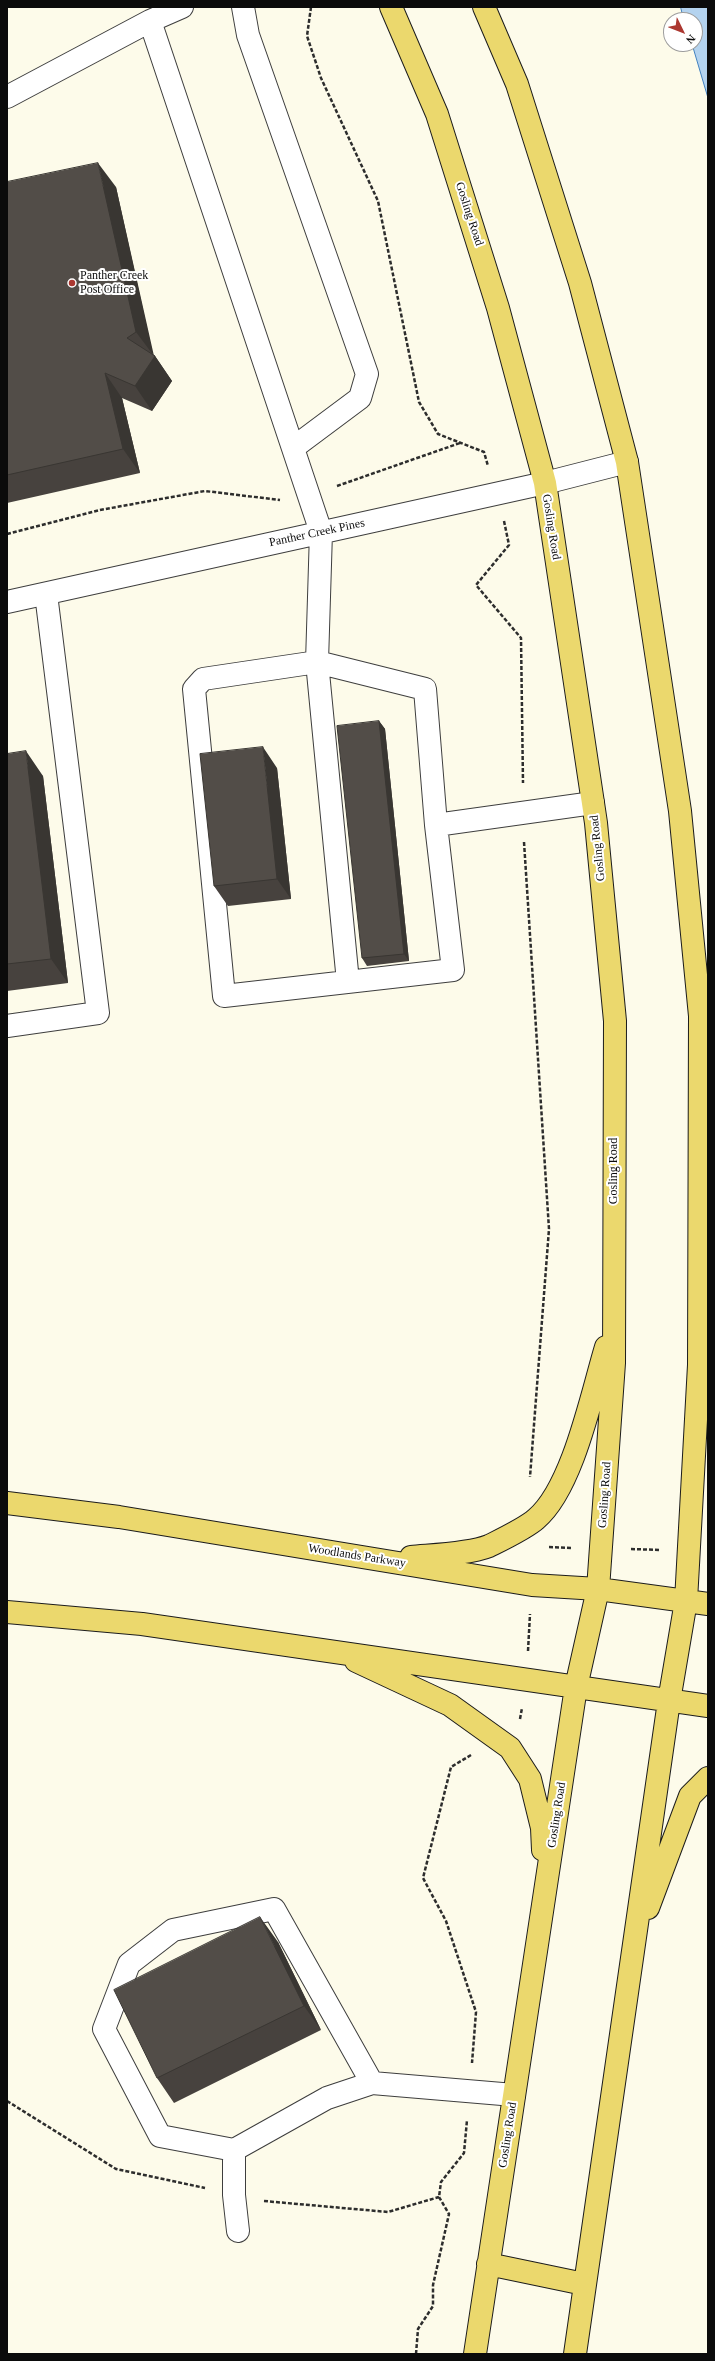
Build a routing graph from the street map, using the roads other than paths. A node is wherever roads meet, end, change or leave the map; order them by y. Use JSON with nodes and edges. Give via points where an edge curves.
{"nodes":[{"id":1,"x":182,"y":7,"type":"edge"},
{"id":2,"x":243,"y":7,"type":"edge"},
{"id":3,"x":391,"y":7,"type":"edge"},
{"id":4,"x":484,"y":7,"type":"edge"},
{"id":5,"x":150,"y":21,"type":"junction"},
{"id":6,"x":7,"y":97,"type":"edge"},
{"id":7,"x":293,"y":448,"type":"junction"},
{"id":8,"x":627,"y":462,"type":"junction"},
{"id":9,"x":545,"y":483,"type":"junction"},
{"id":10,"x":321,"y":532,"type":"junction"},
{"id":11,"x":46,"y":594,"type":"junction"},
{"id":12,"x":7,"y":602,"type":"edge"},
{"id":13,"x":317,"y":662,"type":"junction"},
{"id":14,"x":592,"y":803,"type":"junction"},
{"id":15,"x":436,"y":826,"type":"junction"},
{"id":16,"x":348,"y":982,"type":"junction"},
{"id":17,"x":7,"y":1026,"type":"edge"},
{"id":18,"x":704,"y":1216,"type":"edge"},
{"id":19,"x":614,"y":1320,"type":"junction"},
{"id":20,"x":699,"y":1365,"type":"junction"},
{"id":21,"x":708,"y":1426,"type":"edge"},
{"id":22,"x":7,"y":1503,"type":"edge"},
{"id":23,"x":377,"y":1559,"type":"junction"},
{"id":24,"x":598,"y":1589,"type":"junction"},
{"id":25,"x":686,"y":1601,"type":"junction"},
{"id":26,"x":708,"y":1604,"type":"edge"},
{"id":27,"x":7,"y":1612,"type":"edge"},
{"id":28,"x":335,"y":1651,"type":"junction"},
{"id":29,"x":576,"y":1687,"type":"junction"},
{"id":30,"x":669,"y":1701,"type":"junction"},
{"id":31,"x":708,"y":1706,"type":"edge"},
{"id":32,"x":708,"y":1778,"type":"edge"},
{"id":33,"x":543,"y":1910,"type":"junction"},
{"id":34,"x":633,"y":1949,"type":"junction"},
{"id":35,"x":372,"y":2083,"type":"junction"},
{"id":36,"x":514,"y":2095,"type":"junction"},
{"id":37,"x":234,"y":2150,"type":"junction"},
{"id":38,"x":238,"y":2231,"type":"dead end"},
{"id":39,"x":488,"y":2264,"type":"junction"},
{"id":40,"x":584,"y":2284,"type":"junction"},
{"id":41,"x":475,"y":2354,"type":"edge"},
{"id":42,"x":575,"y":2354,"type":"edge"}],
"edges":[{"from":1,"to":5,"type":"street"},
{"from":2,"to":7,"type":"street","via":[[248,35],[367,374],[360,398]]},
{"from":3,"to":9,"type":"main road","name":"Gosling Road","via":[[437,114],[498,308]]},
{"from":4,"to":8,"type":"main road","via":[[517,84],[580,284]]},
{"from":5,"to":6,"type":"street"},
{"from":5,"to":7,"type":"street"},
{"from":7,"to":10,"type":"street"},
{"from":8,"to":9,"type":"street","name":"Panther Creek Pines"},
{"from":8,"to":18,"type":"main road","via":[[680,811],[700,1008]]},
{"from":9,"to":10,"type":"street","name":"Panther Creek Pines"},
{"from":9,"to":14,"type":"main road","name":"Gosling Road"},
{"from":10,"to":11,"type":"street","name":"Panther Creek Pines"},
{"from":10,"to":13,"type":"street"},
{"from":11,"to":12,"type":"street","name":"Panther Creek Pines"},
{"from":11,"to":17,"type":"street","via":[[98,1013]]},
{"from":13,"to":15,"type":"street","via":[[425,689]]},
{"from":13,"to":16,"type":"street"},
{"from":13,"to":16,"type":"street","via":[[203,679],[194,689],[224,996]]},
{"from":14,"to":15,"type":"street"},
{"from":14,"to":19,"type":"main road","name":"Gosling Road","via":[[615,1021]]},
{"from":15,"to":16,"type":"street","via":[[453,970]]},
{"from":18,"to":20,"type":"main road"},
{"from":19,"to":23,"type":"main road","via":[[581,1433],[562,1486],[536,1519],[488,1546],[445,1554]]},
{"from":19,"to":24,"type":"main road","name":"Gosling Road","via":[[614,1363]]},
{"from":20,"to":21,"type":"main road"},
{"from":20,"to":25,"type":"main road"},
{"from":22,"to":23,"type":"main road","name":"Woodlands Parkway","via":[[119,1517]]},
{"from":23,"to":24,"type":"main road","name":"Woodlands Parkway","via":[[532,1585]]},
{"from":24,"to":25,"type":"main road","name":"Woodlands Parkway"},
{"from":24,"to":29,"type":"main road","name":"Gosling Road"},
{"from":25,"to":26,"type":"main road","name":"Woodlands Parkway"},
{"from":25,"to":30,"type":"main road"},
{"from":27,"to":28,"type":"main road","via":[[142,1624]]},
{"from":28,"to":29,"type":"main road"},
{"from":28,"to":33,"type":"main road","via":[[450,1705],[510,1748],[530,1779],[542,1828]]},
{"from":29,"to":30,"type":"main road"},
{"from":29,"to":33,"type":"main road","name":"Gosling Road"},
{"from":30,"to":31,"type":"main road"},
{"from":30,"to":34,"type":"main road"},
{"from":32,"to":34,"type":"main road","via":[[690,1796]]},
{"from":33,"to":36,"type":"main road","name":"Gosling Road"},
{"from":34,"to":40,"type":"main road"},
{"from":35,"to":36,"type":"street"},
{"from":35,"to":37,"type":"street","via":[[327,2098]]},
{"from":35,"to":37,"type":"street","via":[[274,1909],[174,1930],[129,1964],[104,2029],[160,2136]]},
{"from":36,"to":39,"type":"main road","name":"Gosling Road"},
{"from":37,"to":38,"type":"street","via":[[234,2195]]},
{"from":39,"to":40,"type":"main road"},
{"from":39,"to":41,"type":"main road","name":"Gosling Road"},
{"from":40,"to":42,"type":"main road"}]}
